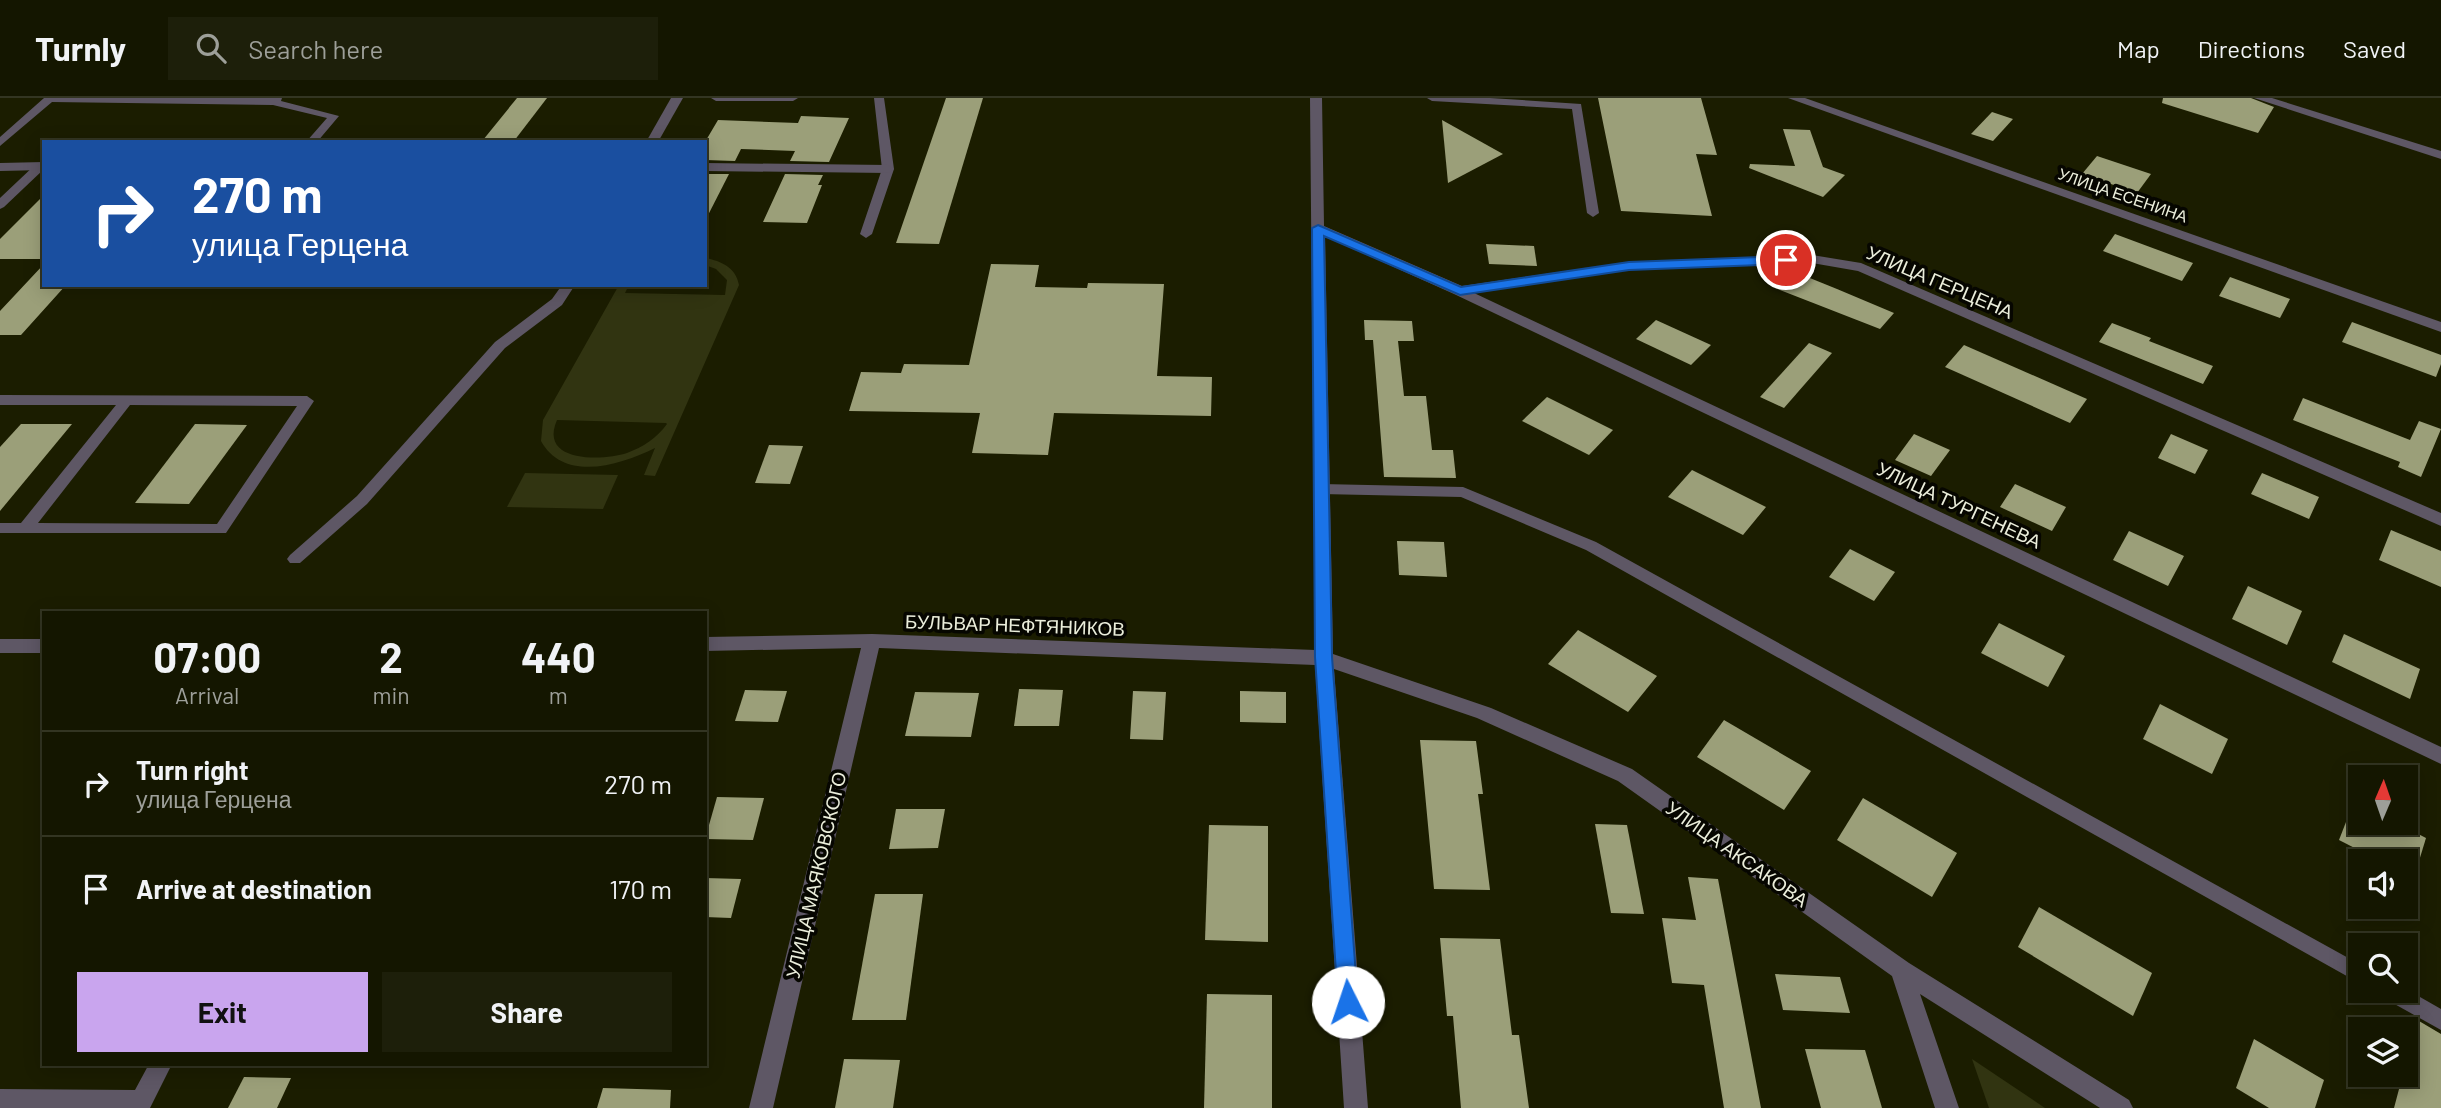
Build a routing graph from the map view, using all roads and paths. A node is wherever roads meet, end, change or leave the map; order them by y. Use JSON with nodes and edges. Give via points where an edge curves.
{"nodes":[{"id":1,"x":677,"y":98,"type":"edge"},
{"id":2,"x":716,"y":98,"type":"edge"},
{"id":3,"x":793,"y":98,"type":"edge"},
{"id":4,"x":879,"y":98,"type":"edge"},
{"id":5,"x":1316,"y":98,"type":"edge"},
{"id":6,"x":1432,"y":98,"type":"edge"},
{"id":7,"x":1794,"y":98,"type":"edge"},
{"id":8,"x":2260,"y":98,"type":"edge"},
{"id":9,"x":275,"y":100,"type":"edge"},
{"id":10,"x":313,"y":140,"type":"edge"},
{"id":11,"x":653,"y":140,"type":"edge"},
{"id":12,"x":0,"y":142,"type":"edge"},
{"id":13,"x":2441,"y":155,"type":"edge"},
{"id":14,"x":42,"y":166,"type":"edge"},
{"id":15,"x":0,"y":167,"type":"edge"},
{"id":16,"x":707,"y":167,"type":"edge"},
{"id":17,"x":888,"y":169,"type":"junction"},
{"id":18,"x":0,"y":205,"type":"edge"},
{"id":19,"x":1593,"y":213,"type":"dead end"},
{"id":20,"x":1318,"y":228,"type":"junction"},
{"id":21,"x":866,"y":234,"type":"dead end"},
{"id":22,"x":568,"y":287,"type":"edge"},
{"id":23,"x":1460,"y":291,"type":"junction"},
{"id":24,"x":2441,"y":327,"type":"edge"},
{"id":25,"x":0,"y":400,"type":"edge"},
{"id":26,"x":127,"y":400,"type":"junction"},
{"id":27,"x":1321,"y":489,"type":"junction"},
{"id":28,"x":2441,"y":520,"type":"edge"},
{"id":29,"x":0,"y":528,"type":"edge"},
{"id":30,"x":25,"y":528,"type":"junction"},
{"id":31,"x":295,"y":559,"type":"dead end"},
{"id":32,"x":872,"y":641,"type":"junction"},
{"id":33,"x":707,"y":644,"type":"edge"},
{"id":34,"x":0,"y":646,"type":"edge"},
{"id":35,"x":42,"y":646,"type":"edge"},
{"id":36,"x":1324,"y":657,"type":"junction"},
{"id":37,"x":2441,"y":756,"type":"edge"},
{"id":38,"x":2348,"y":968,"type":"edge"},
{"id":39,"x":1900,"y":970,"type":"junction"},
{"id":40,"x":2412,"y":1003,"type":"edge"},
{"id":41,"x":2441,"y":1020,"type":"edge"},
{"id":42,"x":161,"y":1066,"type":"edge"},
{"id":43,"x":0,"y":1101,"type":"edge"},
{"id":44,"x":140,"y":1105,"type":"edge"},
{"id":45,"x":761,"y":1108,"type":"edge"},
{"id":46,"x":1356,"y":1108,"type":"edge"},
{"id":47,"x":1947,"y":1108,"type":"edge"},
{"id":48,"x":2121,"y":1108,"type":"edge"}],
"edges":[{"from":1,"to":11,"type":"street"},
{"from":2,"to":3,"type":"lane"},
{"from":4,"to":17,"type":"lane"},
{"from":5,"to":20,"type":"street"},
{"from":6,"to":19,"type":"lane","via":[[1577,106]]},
{"from":7,"to":24,"type":"street","name":"УЛИЦА ЕСЕНИНА"},
{"from":8,"to":13,"type":"street"},
{"from":9,"to":10,"type":"lane","via":[[334,116]]},
{"from":9,"to":12,"type":"lane","via":[[49,99]]},
{"from":14,"to":15,"type":"street"},
{"from":14,"to":18,"type":"lane"},
{"from":16,"to":17,"type":"street"},
{"from":17,"to":21,"type":"lane"},
{"from":20,"to":23,"type":"street"},
{"from":20,"to":27,"type":"street"},
{"from":22,"to":31,"type":"lane","via":[[557,302],[500,345],[362,500]]},
{"from":23,"to":28,"type":"street","name":"УЛИЦА ГЕРЦЕНА","via":[[1629,266],[1812,259],[1861,267]]},
{"from":23,"to":37,"type":"street","name":"УЛИЦА ТУРГЕНЕВА"},
{"from":25,"to":26,"type":"lane"},
{"from":26,"to":30,"type":"lane"},
{"from":26,"to":30,"type":"lane","via":[[307,401],[221,529]]},
{"from":27,"to":36,"type":"street"},
{"from":27,"to":38,"type":"lane","via":[[1463,492],[1591,546]]},
{"from":29,"to":30,"type":"lane"},
{"from":32,"to":33,"type":"street","name":"БУЛЬВАР НЕФТЯНИКОВ"},
{"from":32,"to":36,"type":"street","name":"БУЛЬВАР НЕФТЯНИКОВ"},
{"from":32,"to":45,"type":"street","name":"УЛИЦА МАЯКОВСКОГО"},
{"from":34,"to":35,"type":"street"},
{"from":36,"to":39,"type":"street","name":"УЛИЦА АКСАКОВА","via":[[1484,713],[1625,775]]},
{"from":36,"to":46,"type":"street"},
{"from":39,"to":47,"type":"street"},
{"from":39,"to":48,"type":"street","name":"УЛИЦА АКСАКОВА"},
{"from":40,"to":41,"type":"lane"},
{"from":42,"to":44,"type":"street"},
{"from":43,"to":44,"type":"street"}]}
